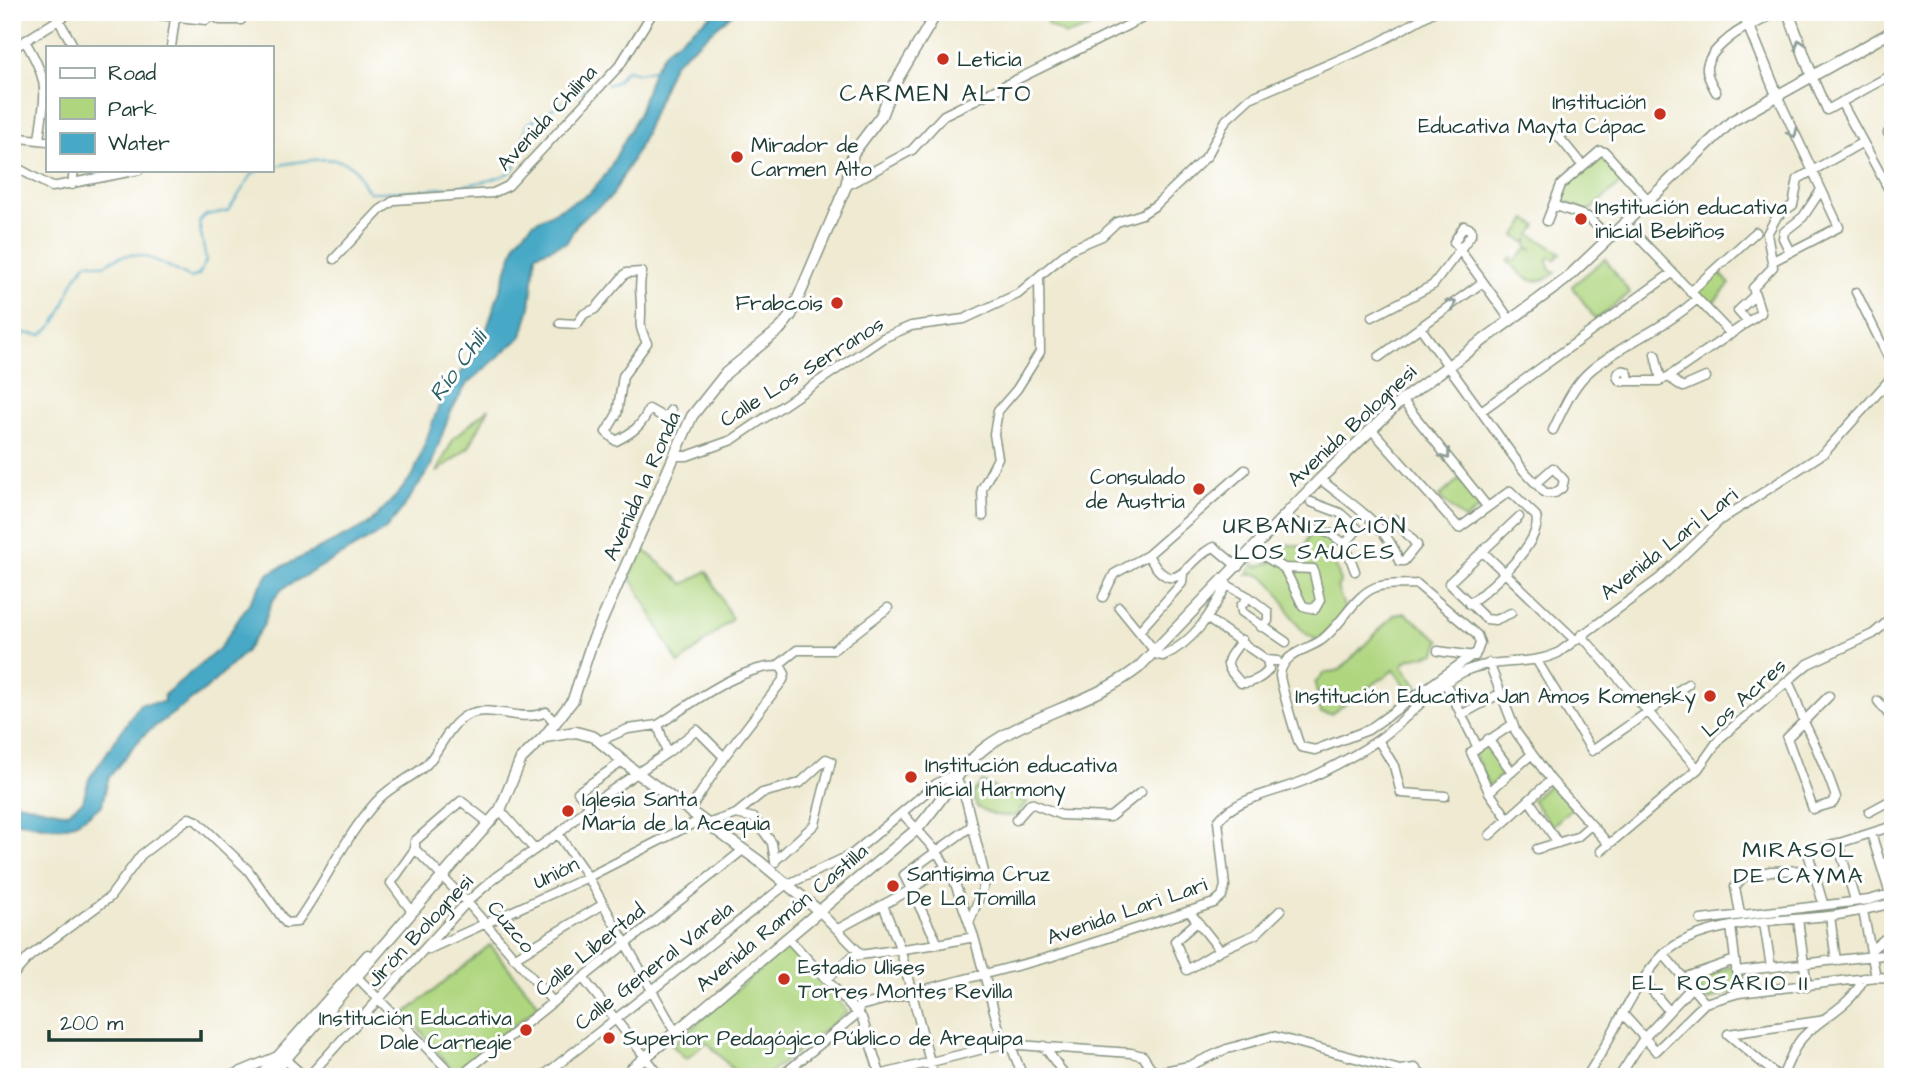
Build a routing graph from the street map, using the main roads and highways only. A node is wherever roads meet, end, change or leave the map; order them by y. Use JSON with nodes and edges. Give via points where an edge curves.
{"nodes":[{"id":1,"x":937,"y":12,"type":"edge"},
{"id":2,"x":1743,"y":12,"type":"edge"},
{"id":3,"x":1775,"y":12,"type":"edge"},
{"id":4,"x":1788,"y":12,"type":"edge"},
{"id":5,"x":1749,"y":26,"type":"junction"},
{"id":6,"x":1893,"y":31,"type":"edge"},
{"id":7,"x":1812,"y":76,"type":"junction"},
{"id":8,"x":1777,"y":95,"type":"junction"},
{"id":9,"x":850,"y":167,"type":"junction"},
{"id":10,"x":863,"y":175,"type":"road end"},
{"id":11,"x":555,"y":723,"type":"junction"},
{"id":12,"x":561,"y":734,"type":"junction"},
{"id":13,"x":544,"y":737,"type":"junction"},
{"id":14,"x":957,"y":780,"type":"joint"},
{"id":15,"x":819,"y":911,"type":"junction"},
{"id":16,"x":284,"y":1057,"type":"junction"},
{"id":17,"x":261,"y":1077,"type":"edge"},
{"id":18,"x":270,"y":1077,"type":"edge"},
{"id":19,"x":622,"y":1077,"type":"edge"}],
"edges":[{"from":1,"to":9,"type":"main road","name":"Avenida la Ronda","via":[[891,90],[881,116],[853,153]]},
{"from":2,"to":5,"type":"main road"},
{"from":3,"to":5,"type":"main road"},
{"from":7,"to":4,"type":"main road","one_way":true},
{"from":5,"to":8,"type":"main road"},
{"from":6,"to":7,"type":"main road","name":"Avenida Bolognesi"},
{"from":7,"to":8,"type":"main road","name":"Avenida Bolognesi"},
{"from":8,"to":14,"type":"main road","name":"Avenida Bolognesi","via":[[1732,121],[1565,280],[1402,400],[1138,668],[1113,685],[989,745]]},
{"from":9,"to":10,"type":"main road"},
{"from":9,"to":11,"type":"main road","name":"Avenida la Ronda","via":[[788,321],[726,373],[692,416],[592,645],[573,700]]},
{"from":11,"to":12,"type":"main road"},
{"from":11,"to":13,"type":"main road","name":"Avenida la Ronda"},
{"from":12,"to":13,"type":"main road"},
{"from":12,"to":15,"type":"main road","via":[[576,732],[599,741]]},
{"from":13,"to":16,"type":"main road","name":"Avenida la Ronda","via":[[521,759],[500,810]]},
{"from":14,"to":15,"type":"main road","name":"Avenida Ramón Castilla","via":[[917,829]]},
{"from":15,"to":19,"type":"main road","name":"Avenida Ramón Castilla"},
{"from":16,"to":17,"type":"main road"},
{"from":16,"to":18,"type":"main road"}]}
